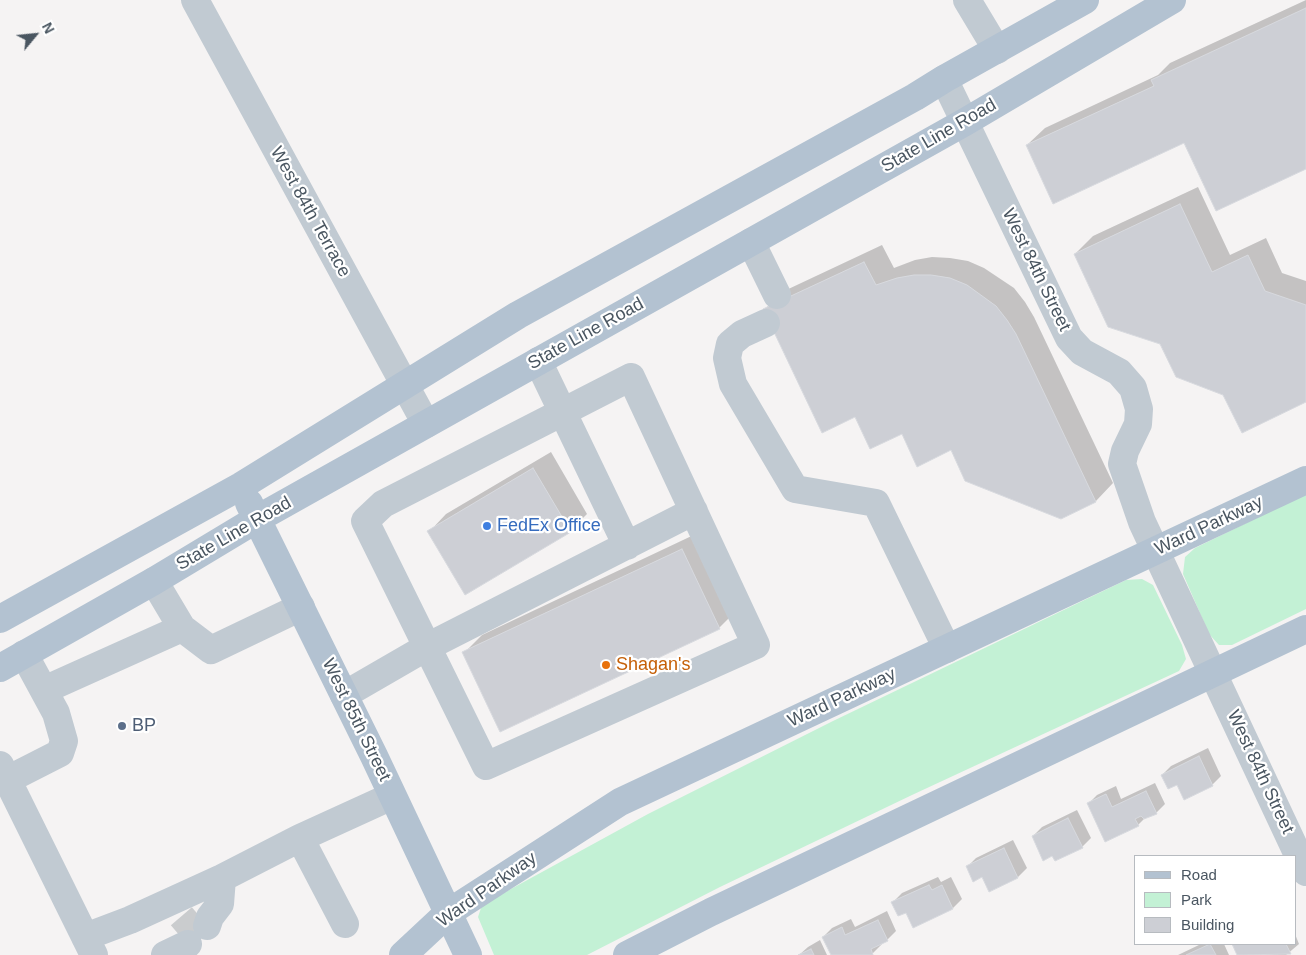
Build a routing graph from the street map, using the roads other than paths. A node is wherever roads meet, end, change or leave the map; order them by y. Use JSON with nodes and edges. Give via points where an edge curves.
{"nodes":[{"id":1,"x":967,"y":0,"type":"edge"},
{"id":2,"x":1085,"y":0,"type":"edge"},
{"id":3,"x":1172,"y":0,"type":"edge"},
{"id":4,"x":200,"y":1,"type":"edge"},
{"id":5,"x":997,"y":50,"type":"junction"},
{"id":6,"x":944,"y":79,"type":"junction"},
{"id":7,"x":965,"y":122,"type":"junction"},
{"id":8,"x":751,"y":242,"type":"junction"},
{"id":9,"x":777,"y":295,"type":"dead end"},
{"id":10,"x":766,"y":323,"type":"dead end"},
{"id":11,"x":538,"y":361,"type":"junction"},
{"id":12,"x":405,"y":386,"type":"junction"},
{"id":13,"x":563,"y":411,"type":"junction"},
{"id":14,"x":426,"y":424,"type":"junction"},
{"id":15,"x":1306,"y":480,"type":"edge"},
{"id":16,"x":241,"y":486,"type":"junction"},
{"id":17,"x":694,"y":511,"type":"junction"},
{"id":18,"x":257,"y":519,"type":"junction"},
{"id":19,"x":627,"y":546,"type":"junction"},
{"id":20,"x":1157,"y":551,"type":"junction"},
{"id":21,"x":154,"y":581,"type":"junction"},
{"id":22,"x":301,"y":607,"type":"junction"},
{"id":23,"x":0,"y":619,"type":"edge"},
{"id":24,"x":182,"y":628,"type":"junction"},
{"id":25,"x":1306,"y":629,"type":"edge"},
{"id":26,"x":428,"y":647,"type":"junction"},
{"id":27,"x":947,"y":649,"type":"junction"},
{"id":28,"x":24,"y":654,"type":"junction"},
{"id":29,"x":0,"y":668,"type":"edge"},
{"id":30,"x":1213,"y":673,"type":"junction"},
{"id":31,"x":44,"y":690,"type":"junction"},
{"id":32,"x":344,"y":695,"type":"junction"},
{"id":33,"x":4,"y":772,"type":"edge"},
{"id":34,"x":392,"y":796,"type":"junction"},
{"id":35,"x":300,"y":838,"type":"junction"},
{"id":36,"x":1306,"y":872,"type":"edge"},
{"id":37,"x":222,"y":878,"type":"junction"},
{"id":38,"x":448,"y":914,"type":"junction"},
{"id":39,"x":345,"y":924,"type":"dead end"},
{"id":40,"x":189,"y":935,"type":"tunnel mouth"},
{"id":41,"x":89,"y":946,"type":"edge"},
{"id":42,"x":403,"y":955,"type":"edge"},
{"id":43,"x":468,"y":955,"type":"edge"},
{"id":44,"x":627,"y":955,"type":"edge"}],
"edges":[{"from":1,"to":5,"type":"street"},
{"from":2,"to":5,"type":"main road"},
{"from":3,"to":7,"type":"main road","name":"State Line Road"},
{"from":4,"to":12,"type":"street","name":"West 84th Terrace"},
{"from":5,"to":6,"type":"main road"},
{"from":6,"to":7,"type":"street","name":"West 84th Street"},
{"from":6,"to":12,"type":"main road","via":[[518,315]]},
{"from":7,"to":8,"type":"main road","name":"State Line Road"},
{"from":7,"to":20,"type":"street","name":"West 84th Street","via":[[1069,338],[1082,352],[1119,372],[1133,388],[1139,409],[1138,424],[1122,464],[1142,522]]},
{"from":8,"to":9,"type":"street"},
{"from":8,"to":11,"type":"main road","name":"State Line Road"},
{"from":10,"to":27,"type":"street","via":[[742,334],[730,344],[727,358],[733,384],[795,489],[876,502]]},
{"from":11,"to":13,"type":"street"},
{"from":11,"to":14,"type":"main road","name":"State Line Road"},
{"from":12,"to":14,"type":"street","name":"West 84th Terrace"},
{"from":12,"to":16,"type":"main road"},
{"from":13,"to":17,"type":"street","via":[[632,377]]},
{"from":13,"to":19,"type":"street"},
{"from":13,"to":26,"type":"street","via":[[382,504],[365,521]]},
{"from":14,"to":18,"type":"main road","name":"State Line Road"},
{"from":15,"to":20,"type":"main road","name":"Ward Parkway"},
{"from":16,"to":18,"type":"main road","name":"West 85th Street"},
{"from":16,"to":23,"type":"main road"},
{"from":17,"to":19,"type":"street"},
{"from":17,"to":26,"type":"street","via":[[756,645],[486,766]]},
{"from":18,"to":21,"type":"main road","name":"State Line Road"},
{"from":18,"to":22,"type":"main road","name":"West 85th Street"},
{"from":19,"to":26,"type":"street"},
{"from":20,"to":27,"type":"main road","name":"Ward Parkway"},
{"from":20,"to":30,"type":"street","name":"West 84th Street"},
{"from":21,"to":24,"type":"street"},
{"from":21,"to":28,"type":"main road","name":"State Line Road"},
{"from":22,"to":24,"type":"street","via":[[211,650]]},
{"from":22,"to":32,"type":"main road","name":"West 85th Street"},
{"from":24,"to":31,"type":"street"},
{"from":25,"to":30,"type":"main road"},
{"from":26,"to":32,"type":"street"},
{"from":27,"to":38,"type":"main road","name":"Ward Parkway","via":[[620,802]]},
{"from":28,"to":29,"type":"main road","name":"State Line Road"},
{"from":28,"to":31,"type":"street"},
{"from":30,"to":36,"type":"street","name":"West 84th Street"},
{"from":30,"to":44,"type":"main road","via":[[710,912]]},
{"from":31,"to":33,"type":"street","via":[[56,713],[64,741],[60,753]]},
{"from":32,"to":34,"type":"main road","name":"West 85th Street"},
{"from":33,"to":41,"type":"street"},
{"from":34,"to":35,"type":"street"},
{"from":34,"to":38,"type":"main road","name":"West 85th Street"},
{"from":35,"to":37,"type":"street"},
{"from":35,"to":39,"type":"street"},
{"from":37,"to":40,"type":"street","via":[[220,904]]},
{"from":37,"to":41,"type":"street","via":[[130,920]]},
{"from":38,"to":42,"type":"main road","name":"Ward Parkway"},
{"from":38,"to":43,"type":"main road","name":"West 85th Street"}]}
